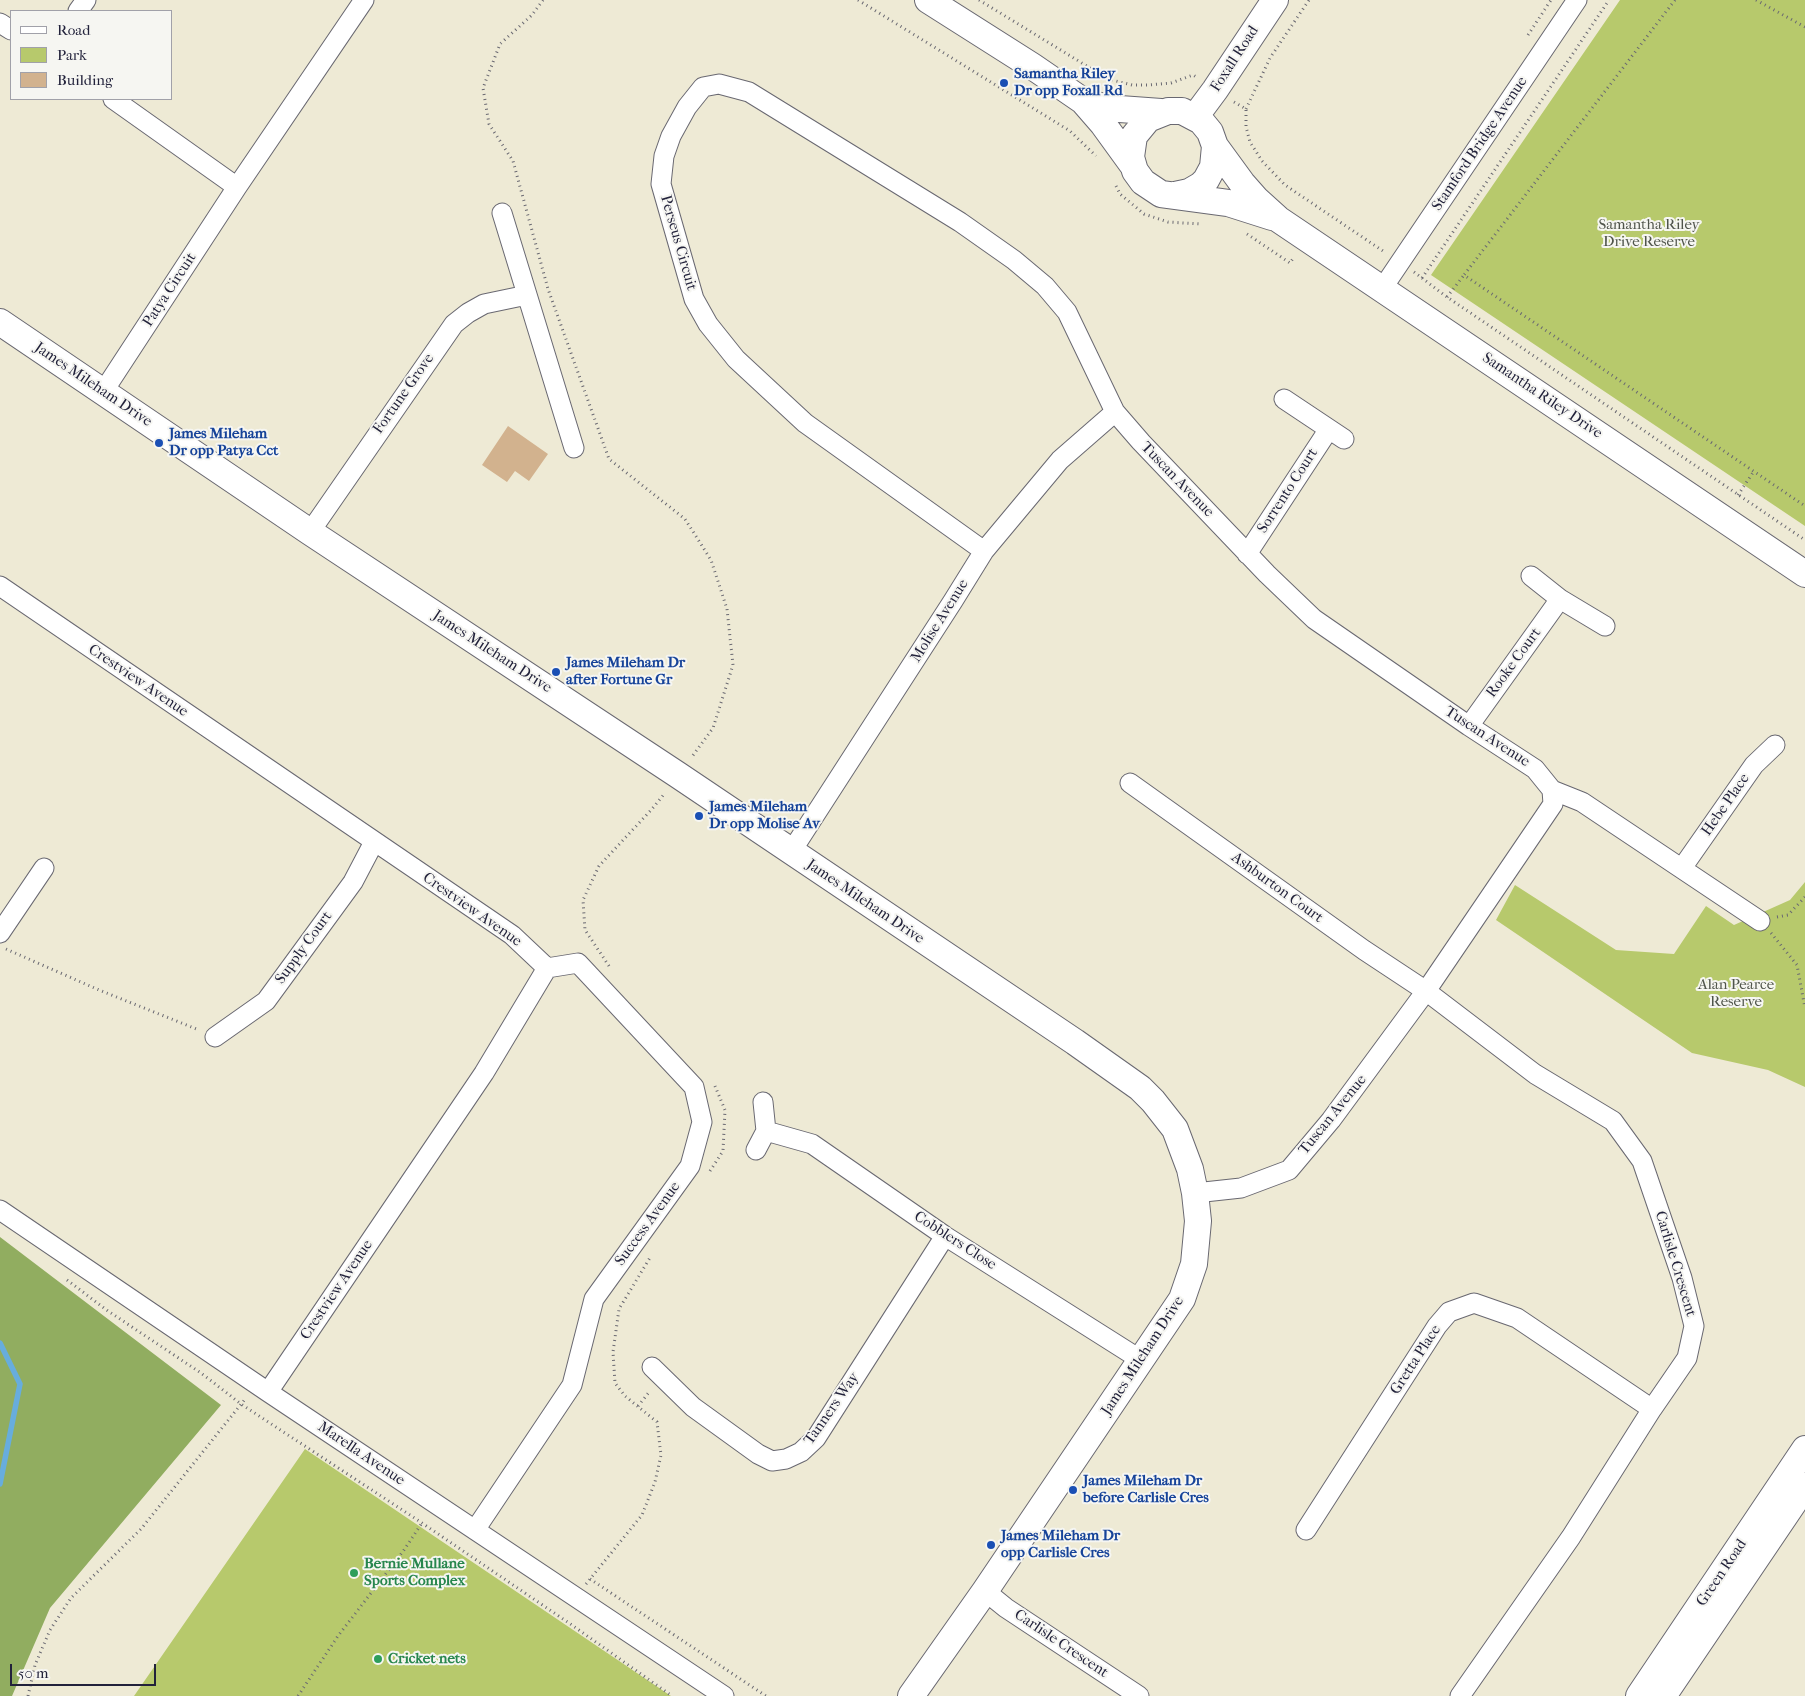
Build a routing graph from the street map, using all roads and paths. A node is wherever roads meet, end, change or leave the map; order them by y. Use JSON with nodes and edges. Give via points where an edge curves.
{"nodes":[{"id":1,"x":364,"y":0,"type":"edge"},
{"id":2,"x":542,"y":0,"type":"edge"},
{"id":3,"x":858,"y":0,"type":"edge"},
{"id":4,"x":928,"y":0,"type":"edge"},
{"id":5,"x":1275,"y":0,"type":"edge"},
{"id":6,"x":1309,"y":0,"type":"edge"},
{"id":7,"x":1577,"y":0,"type":"edge"},
{"id":8,"x":1609,"y":0,"type":"edge"},
{"id":9,"x":1676,"y":0,"type":"edge"},
{"id":10,"x":1756,"y":0,"type":"edge"},
{"id":11,"x":1805,"y":27,"type":"edge"},
{"id":12,"x":113,"y":100,"type":"edge"},
{"id":13,"x":1083,"y":101,"type":"junction"},
{"id":14,"x":1246,"y":110,"type":"dead end"},
{"id":15,"x":1161,"y":112,"type":"junction"},
{"id":16,"x":1195,"y":117,"type":"junction"},
{"id":17,"x":1215,"y":146,"type":"junction"},
{"id":18,"x":1100,"y":161,"type":"dead end"},
{"id":19,"x":1132,"y":164,"type":"junction"},
{"id":20,"x":1112,"y":180,"type":"dead end"},
{"id":21,"x":237,"y":188,"type":"junction"},
{"id":22,"x":1176,"y":196,"type":"junction"},
{"id":23,"x":502,"y":213,"type":"dead end"},
{"id":24,"x":1278,"y":219,"type":"junction"},
{"id":25,"x":1208,"y":224,"type":"dead end"},
{"id":26,"x":1242,"y":230,"type":"dead end"},
{"id":27,"x":1308,"y":239,"type":"junction"},
{"id":28,"x":1464,"y":275,"type":"junction"},
{"id":29,"x":1422,"y":278,"type":"dead end"},
{"id":30,"x":1382,"y":289,"type":"junction"},
{"id":31,"x":527,"y":295,"type":"junction"},
{"id":32,"x":1447,"y":297,"type":"dead end"},
{"id":33,"x":0,"y":322,"type":"edge"},
{"id":34,"x":103,"y":392,"type":"junction"},
{"id":35,"x":1284,"y":399,"type":"dead end"},
{"id":36,"x":1115,"y":412,"type":"junction"},
{"id":37,"x":1329,"y":429,"type":"junction"},
{"id":38,"x":1344,"y":439,"type":"dead end"},
{"id":39,"x":574,"y":448,"type":"dead end"},
{"id":40,"x":1754,"y":471,"type":"junction"},
{"id":41,"x":1738,"y":495,"type":"dead end"},
{"id":42,"x":1805,"y":506,"type":"edge"},
{"id":43,"x":310,"y":532,"type":"junction"},
{"id":44,"x":984,"y":551,"type":"junction"},
{"id":45,"x":1247,"y":554,"type":"junction"},
{"id":46,"x":1805,"y":574,"type":"edge"},
{"id":47,"x":1531,"y":576,"type":"dead end"},
{"id":48,"x":0,"y":586,"type":"edge"},
{"id":49,"x":1560,"y":599,"type":"junction"},
{"id":50,"x":1605,"y":626,"type":"dead end"},
{"id":51,"x":1469,"y":726,"type":"junction"},
{"id":52,"x":1775,"y":745,"type":"dead end"},
{"id":53,"x":1130,"y":783,"type":"dead end"},
{"id":54,"x":672,"y":789,"type":"junction"},
{"id":55,"x":1552,"y":790,"type":"junction"},
{"id":56,"x":374,"y":842,"type":"junction"},
{"id":57,"x":791,"y":852,"type":"junction"},
{"id":58,"x":44,"y":868,"type":"dead end"},
{"id":59,"x":1682,"y":868,"type":"junction"},
{"id":60,"x":1805,"y":897,"type":"edge"},
{"id":61,"x":1760,"y":921,"type":"junction"},
{"id":62,"x":0,"y":933,"type":"edge"},
{"id":63,"x":0,"y":947,"type":"edge"},
{"id":64,"x":547,"y":968,"type":"junction"},
{"id":65,"x":612,"y":968,"type":"dead end"},
{"id":66,"x":1426,"y":991,"type":"junction"},
{"id":67,"x":1805,"y":1008,"type":"edge"},
{"id":68,"x":215,"y":1037,"type":"joint"},
{"id":69,"x":712,"y":1080,"type":"dead end"},
{"id":70,"x":763,"y":1102,"type":"dead end"},
{"id":71,"x":766,"y":1131,"type":"junction"},
{"id":72,"x":756,"y":1150,"type":"dead end"},
{"id":73,"x":706,"y":1176,"type":"dead end"},
{"id":74,"x":1195,"y":1193,"type":"junction"},
{"id":75,"x":0,"y":1210,"type":"edge"},
{"id":76,"x":945,"y":1236,"type":"junction"},
{"id":77,"x":655,"y":1249,"type":"dead end"},
{"id":78,"x":1141,"y":1360,"type":"junction"},
{"id":79,"x":652,"y":1367,"type":"dead end"},
{"id":80,"x":268,"y":1392,"type":"junction"},
{"id":81,"x":1652,"y":1409,"type":"junction"},
{"id":82,"x":1805,"y":1449,"type":"edge"},
{"id":83,"x":1805,"y":1486,"type":"edge"},
{"id":84,"x":422,"y":1523,"type":"junction"},
{"id":85,"x":475,"y":1530,"type":"junction"},
{"id":86,"x":1306,"y":1530,"type":"dead end"},
{"id":87,"x":590,"y":1579,"type":"junction"},
{"id":88,"x":984,"y":1591,"type":"junction"},
{"id":89,"x":578,"y":1597,"type":"junction"},
{"id":90,"x":569,"y":1623,"type":"junction"},
{"id":91,"x":28,"y":1696,"type":"edge"},
{"id":92,"x":298,"y":1696,"type":"edge"},
{"id":93,"x":672,"y":1696,"type":"edge"},
{"id":94,"x":724,"y":1696,"type":"edge"},
{"id":95,"x":766,"y":1696,"type":"edge"},
{"id":96,"x":911,"y":1696,"type":"edge"},
{"id":97,"x":1139,"y":1696,"type":"edge"},
{"id":98,"x":1460,"y":1696,"type":"edge"},
{"id":99,"x":1639,"y":1696,"type":"edge"},
{"id":100,"x":1664,"y":1696,"type":"edge"}],
"edges":[{"from":1,"to":21,"type":"street","name":"Patya Circuit"},
{"from":2,"to":54,"type":"path","via":[[532,15],[500,44],[483,88],[489,124],[513,161],[548,289],[609,459],[684,519],[711,560],[727,609],[733,665],[713,728]]},
{"from":3,"to":18,"type":"path","via":[[1070,131]]},
{"from":4,"to":13,"type":"street","name":"Samantha Riley Drive"},
{"from":5,"to":16,"type":"street","name":"Foxall Road"},
{"from":6,"to":14,"type":"path","via":[[1270,58]]},
{"from":7,"to":30,"type":"street","name":"Stamford Bridge Avenue"},
{"from":8,"to":29,"type":"path"},
{"from":9,"to":28,"type":"path"},
{"from":10,"to":11,"type":"path"},
{"from":12,"to":21,"type":"street"},
{"from":13,"to":15,"type":"street","name":"Samantha Riley Drive","via":[[1106,108]]},
{"from":13,"to":19,"type":"street","name":"Samantha Riley Drive"},
{"from":15,"to":16,"type":"street","name":"Samantha Riley Drive","via":[[1182,111]]},
{"from":15,"to":19,"type":"street","via":[[1148,119],[1134,136]]},
{"from":16,"to":17,"type":"street","name":"Samantha Riley Drive","via":[[1210,132]]},
{"from":17,"to":22,"type":"street","via":[[1213,167],[1206,180],[1189,192]]},
{"from":17,"to":24,"type":"street","name":"Samantha Riley Drive","via":[[1252,195]]},
{"from":19,"to":22,"type":"street","name":"Samantha Riley Drive","via":[[1148,187],[1161,194]]},
{"from":20,"to":25,"type":"path","via":[[1120,194],[1144,214],[1168,222]]},
{"from":21,"to":34,"type":"street","name":"Patya Circuit"},
{"from":22,"to":24,"type":"street","name":"Samantha Riley Drive","via":[[1228,203]]},
{"from":23,"to":31,"type":"street"},
{"from":24,"to":27,"type":"street","name":"Samantha Riley Drive"},
{"from":26,"to":27,"type":"path","via":[[1290,263]]},
{"from":27,"to":30,"type":"street","name":"Samantha Riley Drive"},
{"from":28,"to":32,"type":"path"},
{"from":28,"to":40,"type":"path"},
{"from":30,"to":46,"type":"street","name":"Samantha Riley Drive"},
{"from":31,"to":39,"type":"street"},
{"from":31,"to":43,"type":"street","name":"Fortune Grove","via":[[484,304],[454,324]]},
{"from":33,"to":34,"type":"street","name":"James Mileham Drive"},
{"from":34,"to":43,"type":"street","name":"James Mileham Drive"},
{"from":35,"to":37,"type":"street"},
{"from":36,"to":44,"type":"street","name":"Molise Avenue","via":[[1060,460]]},
{"from":36,"to":44,"type":"street","name":"Perseus Circuit","via":[[1067,312],[1045,286],[1014,260],[960,222],[749,92],[719,84],[703,87],[687,107],[672,136],[664,156],[661,184],[694,299],[708,324],[736,359],[805,423]]},
{"from":36,"to":45,"type":"street","name":"Tuscan Avenue"},
{"from":37,"to":38,"type":"street"},
{"from":37,"to":45,"type":"street","name":"Sorrento Court"},
{"from":40,"to":41,"type":"path"},
{"from":40,"to":42,"type":"path"},
{"from":43,"to":54,"type":"street","name":"James Mileham Drive"},
{"from":44,"to":57,"type":"street","name":"Molise Avenue"},
{"from":45,"to":51,"type":"street","name":"Tuscan Avenue","via":[[1314,619]]},
{"from":47,"to":49,"type":"street"},
{"from":48,"to":56,"type":"street","name":"Crestview Avenue"},
{"from":49,"to":50,"type":"street"},
{"from":49,"to":51,"type":"street","name":"Rooke Court"},
{"from":51,"to":55,"type":"street","name":"Tuscan Avenue","via":[[1536,769]]},
{"from":52,"to":59,"type":"street","name":"Hebe Place","via":[[1754,765]]},
{"from":53,"to":66,"type":"street","name":"Ashburton Court"},
{"from":54,"to":57,"type":"street","name":"James Mileham Drive"},
{"from":54,"to":65,"type":"path","via":[[599,866],[584,900],[585,930]]},
{"from":55,"to":59,"type":"street","via":[[1582,802]]},
{"from":55,"to":66,"type":"street","name":"Tuscan Avenue","via":[[1553,804]]},
{"from":56,"to":64,"type":"street","name":"Crestview Avenue","via":[[512,935]]},
{"from":56,"to":68,"type":"street","name":"Supply Court","via":[[353,882],[266,1001]]},
{"from":57,"to":74,"type":"street","name":"James Mileham Drive","via":[[1140,1088],[1174,1129],[1185,1153]]},
{"from":58,"to":62,"type":"street"},
{"from":59,"to":61,"type":"street"},
{"from":60,"to":61,"type":"path","via":[[1788,915]]},
{"from":61,"to":67,"type":"path","via":[[1797,965]]},
{"from":63,"to":68,"type":"path"},
{"from":64,"to":80,"type":"street","name":"Crestview Avenue","via":[[484,1073]]},
{"from":64,"to":85,"type":"street","name":"Success Avenue","via":[[578,963],[694,1087],[702,1122],[690,1166],[594,1299],[572,1385]]},
{"from":66,"to":74,"type":"street","name":"Tuscan Avenue","via":[[1331,1120],[1289,1170],[1241,1188]]},
{"from":66,"to":81,"type":"street","name":"Carlisle Crescent","via":[[1535,1074],[1613,1121],[1642,1161],[1682,1278],[1694,1326],[1687,1358]]},
{"from":69,"to":73,"type":"path","via":[[725,1110],[724,1151]]},
{"from":70,"to":71,"type":"street"},
{"from":71,"to":72,"type":"street"},
{"from":71,"to":76,"type":"street","name":"Cobblers Close","via":[[812,1144]]},
{"from":74,"to":78,"type":"street","name":"James Mileham Drive","via":[[1197,1241],[1189,1282],[1172,1316]]},
{"from":75,"to":80,"type":"street","name":"Marella Avenue"},
{"from":76,"to":78,"type":"street","name":"Cobblers Close"},
{"from":76,"to":79,"type":"street","name":"Tanners Way","via":[[816,1438],[802,1452],[772,1461],[758,1454],[693,1407]]},
{"from":77,"to":87,"type":"path","via":[[619,1309],[613,1352],[615,1383],[625,1396],[657,1422],[661,1455],[642,1515]]},
{"from":78,"to":88,"type":"street","name":"James Mileham Drive"},
{"from":80,"to":85,"type":"street","name":"Marella Avenue"},
{"from":81,"to":86,"type":"street","name":"Gretta Place","via":[[1517,1318],[1474,1303],[1449,1312],[1437,1326]]},
{"from":81,"to":98,"type":"street","name":"Carlisle Crescent","via":[[1571,1537]]},
{"from":82,"to":99,"type":"street","name":"Green Road"},
{"from":83,"to":100,"type":"street","name":"Green Road"},
{"from":84,"to":90,"type":"path"},
{"from":84,"to":91,"type":"path","via":[[241,1404],[141,1529],[71,1598],[50,1630],[35,1666]]},
{"from":84,"to":92,"type":"path"},
{"from":85,"to":89,"type":"street","name":"Marella Avenue"},
{"from":87,"to":89,"type":"path"},
{"from":87,"to":95,"type":"path"},
{"from":88,"to":96,"type":"street","name":"James Mileham Drive"},
{"from":88,"to":97,"type":"street","name":"Carlisle Crescent"},
{"from":89,"to":90,"type":"path"},
{"from":89,"to":94,"type":"street","name":"Marella Avenue"},
{"from":90,"to":93,"type":"path"}]}
